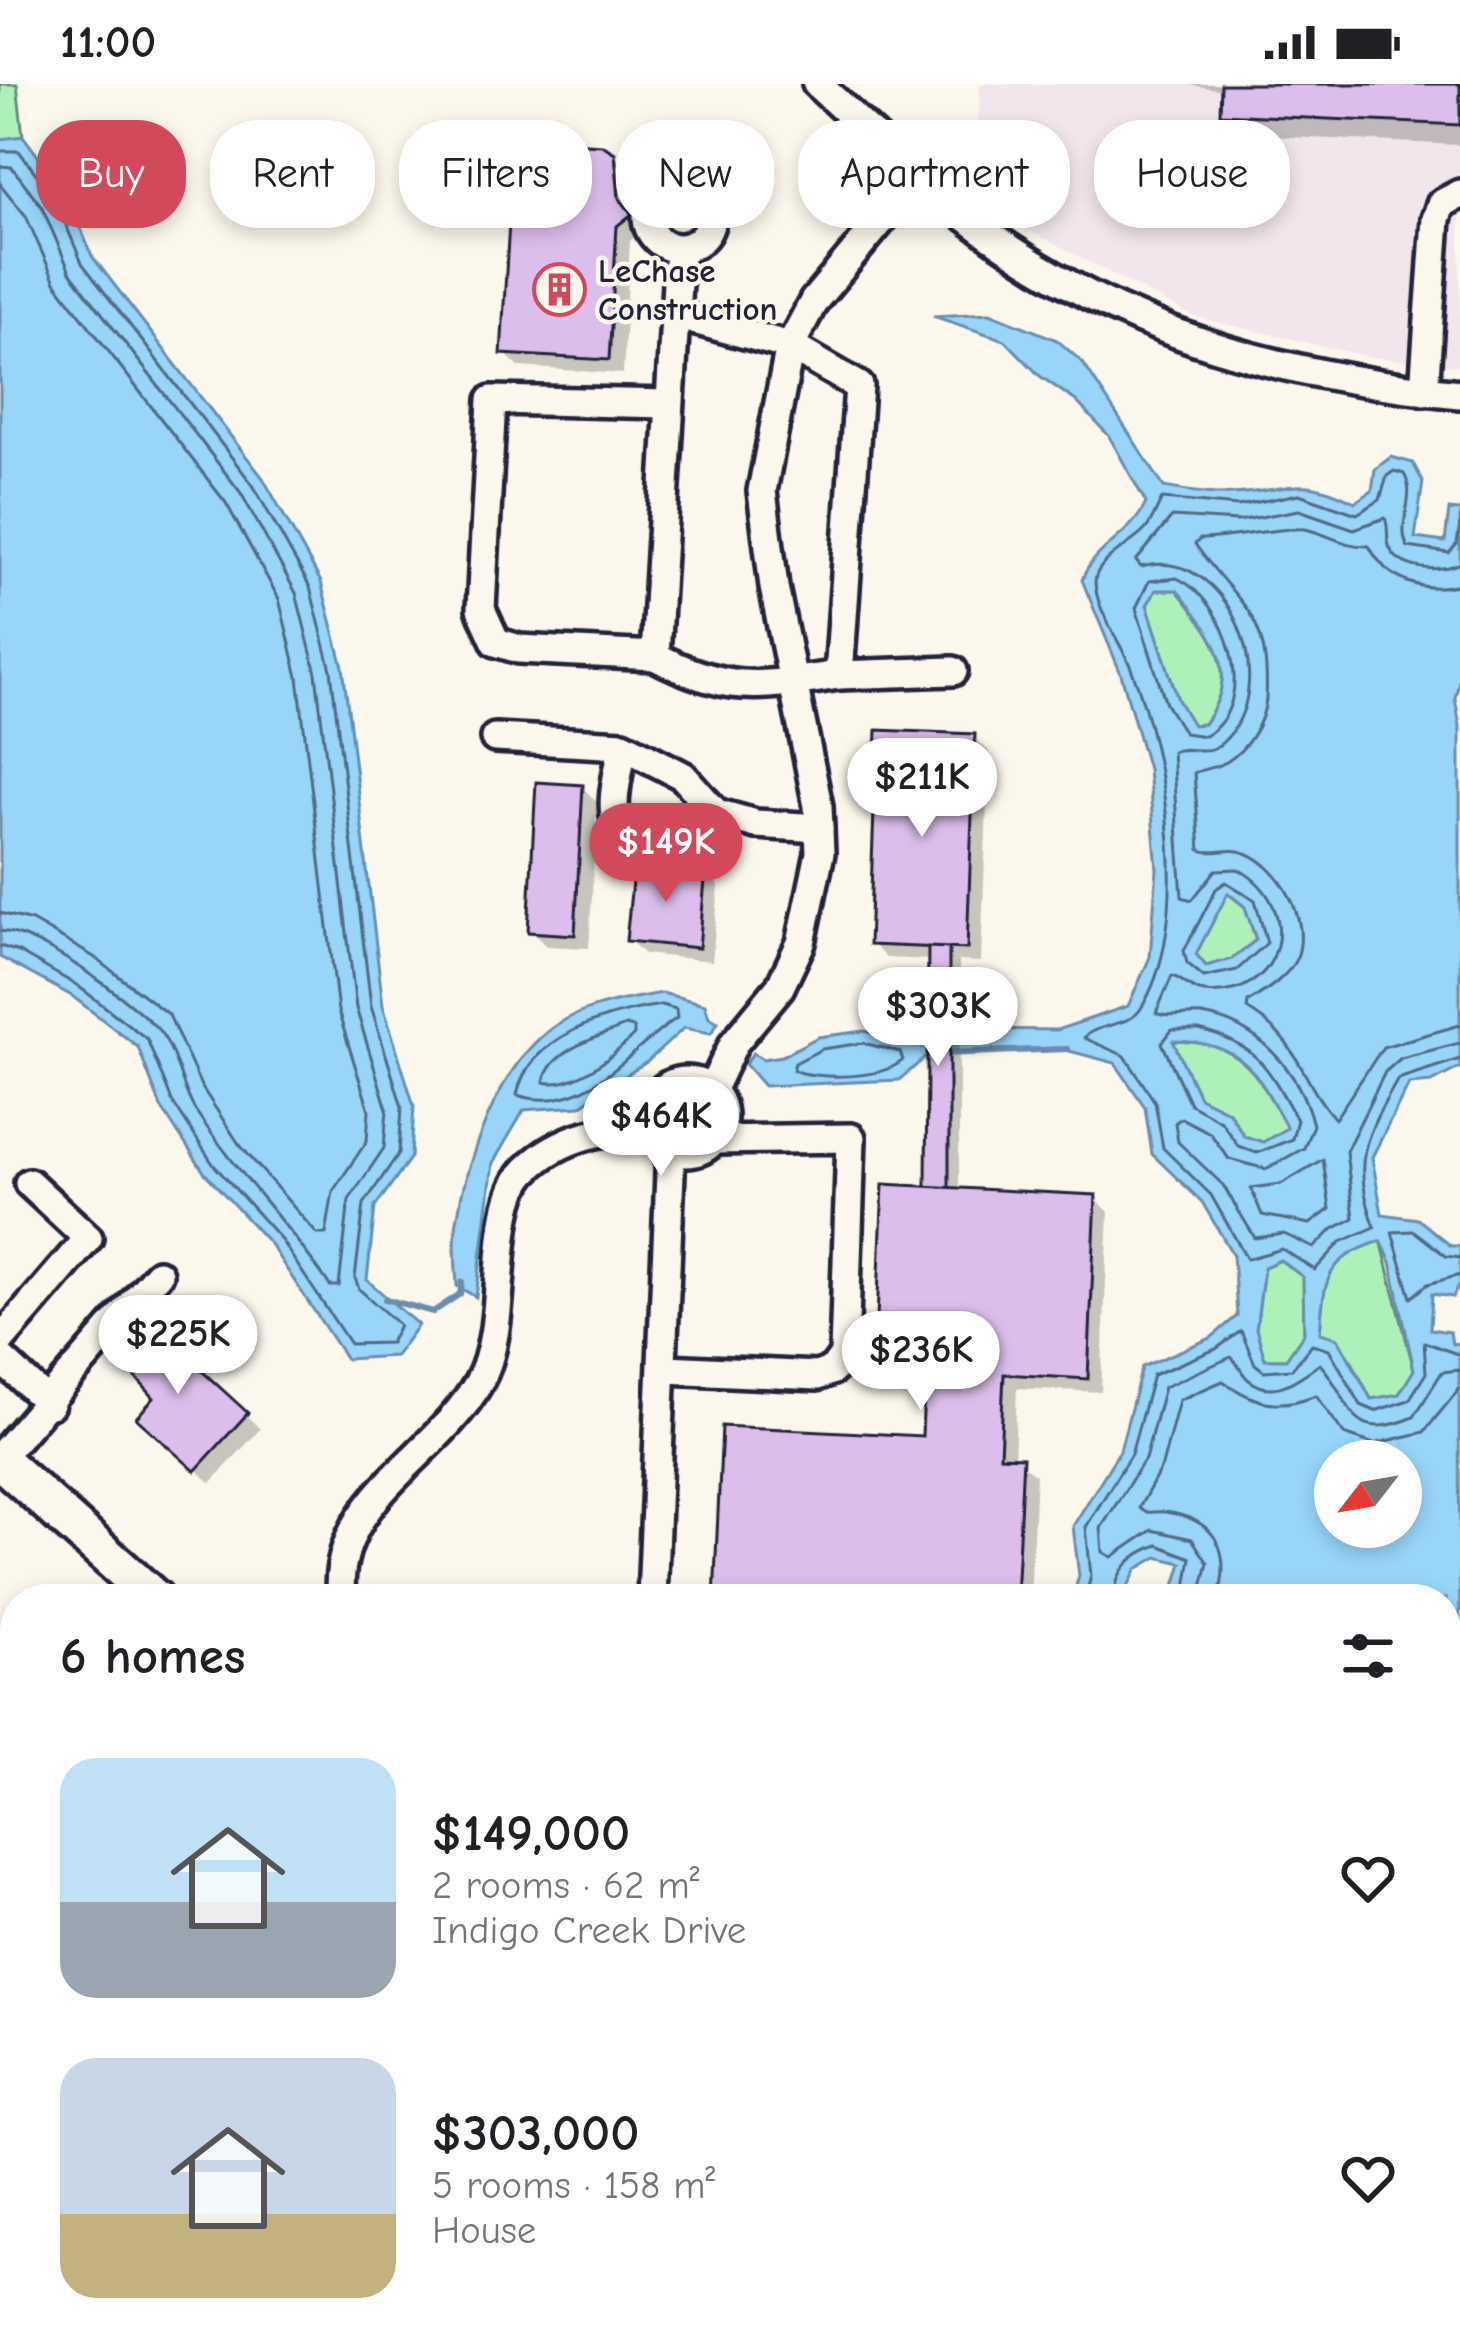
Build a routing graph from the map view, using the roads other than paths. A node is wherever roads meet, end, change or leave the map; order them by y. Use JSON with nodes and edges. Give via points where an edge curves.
{"nodes":[{"id":1,"x":817,"y":84,"type":"edge"},
{"id":2,"x":865,"y":120,"type":"edge"},
{"id":3,"x":1460,"y":194,"type":"edge"},
{"id":4,"x":875,"y":228,"type":"edge"},
{"id":5,"x":989,"y":228,"type":"edge"},
{"id":6,"x":679,"y":249,"type":"dead end"},
{"id":7,"x":674,"y":315,"type":"junction"},
{"id":8,"x":790,"y":346,"type":"junction"},
{"id":9,"x":1424,"y":391,"type":"junction"},
{"id":10,"x":1460,"y":394,"type":"edge"},
{"id":11,"x":667,"y":404,"type":"junction"},
{"id":12,"x":655,"y":656,"type":"junction"},
{"id":13,"x":953,"y":671,"type":"dead end"},
{"id":14,"x":839,"y":675,"type":"junction"},
{"id":15,"x":794,"y":682,"type":"junction"},
{"id":16,"x":495,"y":738,"type":"dead end"},
{"id":17,"x":623,"y":745,"type":"junction"},
{"id":18,"x":716,"y":813,"type":"junction"},
{"id":19,"x":819,"y":828,"type":"junction"},
{"id":20,"x":711,"y":1090,"type":"junction"},
{"id":21,"x":662,"y":1140,"type":"junction"},
{"id":22,"x":714,"y":1140,"type":"junction"},
{"id":23,"x":29,"y":1183,"type":"dead end"},
{"id":24,"x":158,"y":1274,"type":"dead end"},
{"id":25,"x":0,"y":1341,"type":"edge"},
{"id":26,"x":0,"y":1358,"type":"edge"},
{"id":27,"x":666,"y":1369,"type":"junction"},
{"id":28,"x":50,"y":1404,"type":"junction"},
{"id":29,"x":0,"y":1459,"type":"edge"},
{"id":30,"x":138,"y":1584,"type":"edge"},
{"id":31,"x":339,"y":1584,"type":"edge"},
{"id":32,"x":653,"y":1584,"type":"edge"}],
"edges":[{"from":1,"to":2,"type":"street"},
{"from":3,"to":9,"type":"street","via":[[1441,204],[1436,219]]},
{"from":4,"to":8,"type":"street","via":[[814,301]]},
{"from":5,"to":9,"type":"street","via":[[1012,251],[1115,311],[1213,349],[1310,375]]},
{"from":6,"to":7,"type":"street"},
{"from":7,"to":8,"type":"street"},
{"from":7,"to":11,"type":"street"},
{"from":8,"to":14,"type":"street","via":[[859,386]]},
{"from":8,"to":15,"type":"street","via":[[762,491]]},
{"from":9,"to":10,"type":"street"},
{"from":11,"to":12,"type":"street"},
{"from":11,"to":12,"type":"street","via":[[492,400],[482,609],[496,642],[519,649]]},
{"from":12,"to":15,"type":"street","via":[[699,680],[739,688]]},
{"from":13,"to":14,"type":"street"},
{"from":14,"to":15,"type":"street"},
{"from":15,"to":19,"type":"street"},
{"from":16,"to":17,"type":"street"},
{"from":17,"to":18,"type":"street","via":[[683,776]]},
{"from":17,"to":18,"type":"street","via":[[614,817],[622,830],[688,842]]},
{"from":18,"to":19,"type":"street"},
{"from":19,"to":20,"type":"street","via":[[814,900],[801,943]]},
{"from":20,"to":21,"type":"street","via":[[688,1081],[665,1088],[652,1105]]},
{"from":20,"to":22,"type":"street","via":[[722,1117]]},
{"from":21,"to":22,"type":"street","via":[[696,1152]]},
{"from":21,"to":27,"type":"street"},
{"from":21,"to":31,"type":"street","via":[[613,1126],[525,1171],[507,1206],[499,1329],[479,1384],[348,1534]]},
{"from":22,"to":27,"type":"street","via":[[851,1138],[844,1354],[817,1376]]},
{"from":23,"to":25,"type":"street","via":[[88,1238]]},
{"from":24,"to":28,"type":"street"},
{"from":26,"to":28,"type":"street"},
{"from":27,"to":32,"type":"street"},
{"from":28,"to":29,"type":"street"},
{"from":29,"to":30,"type":"main road"}]}
